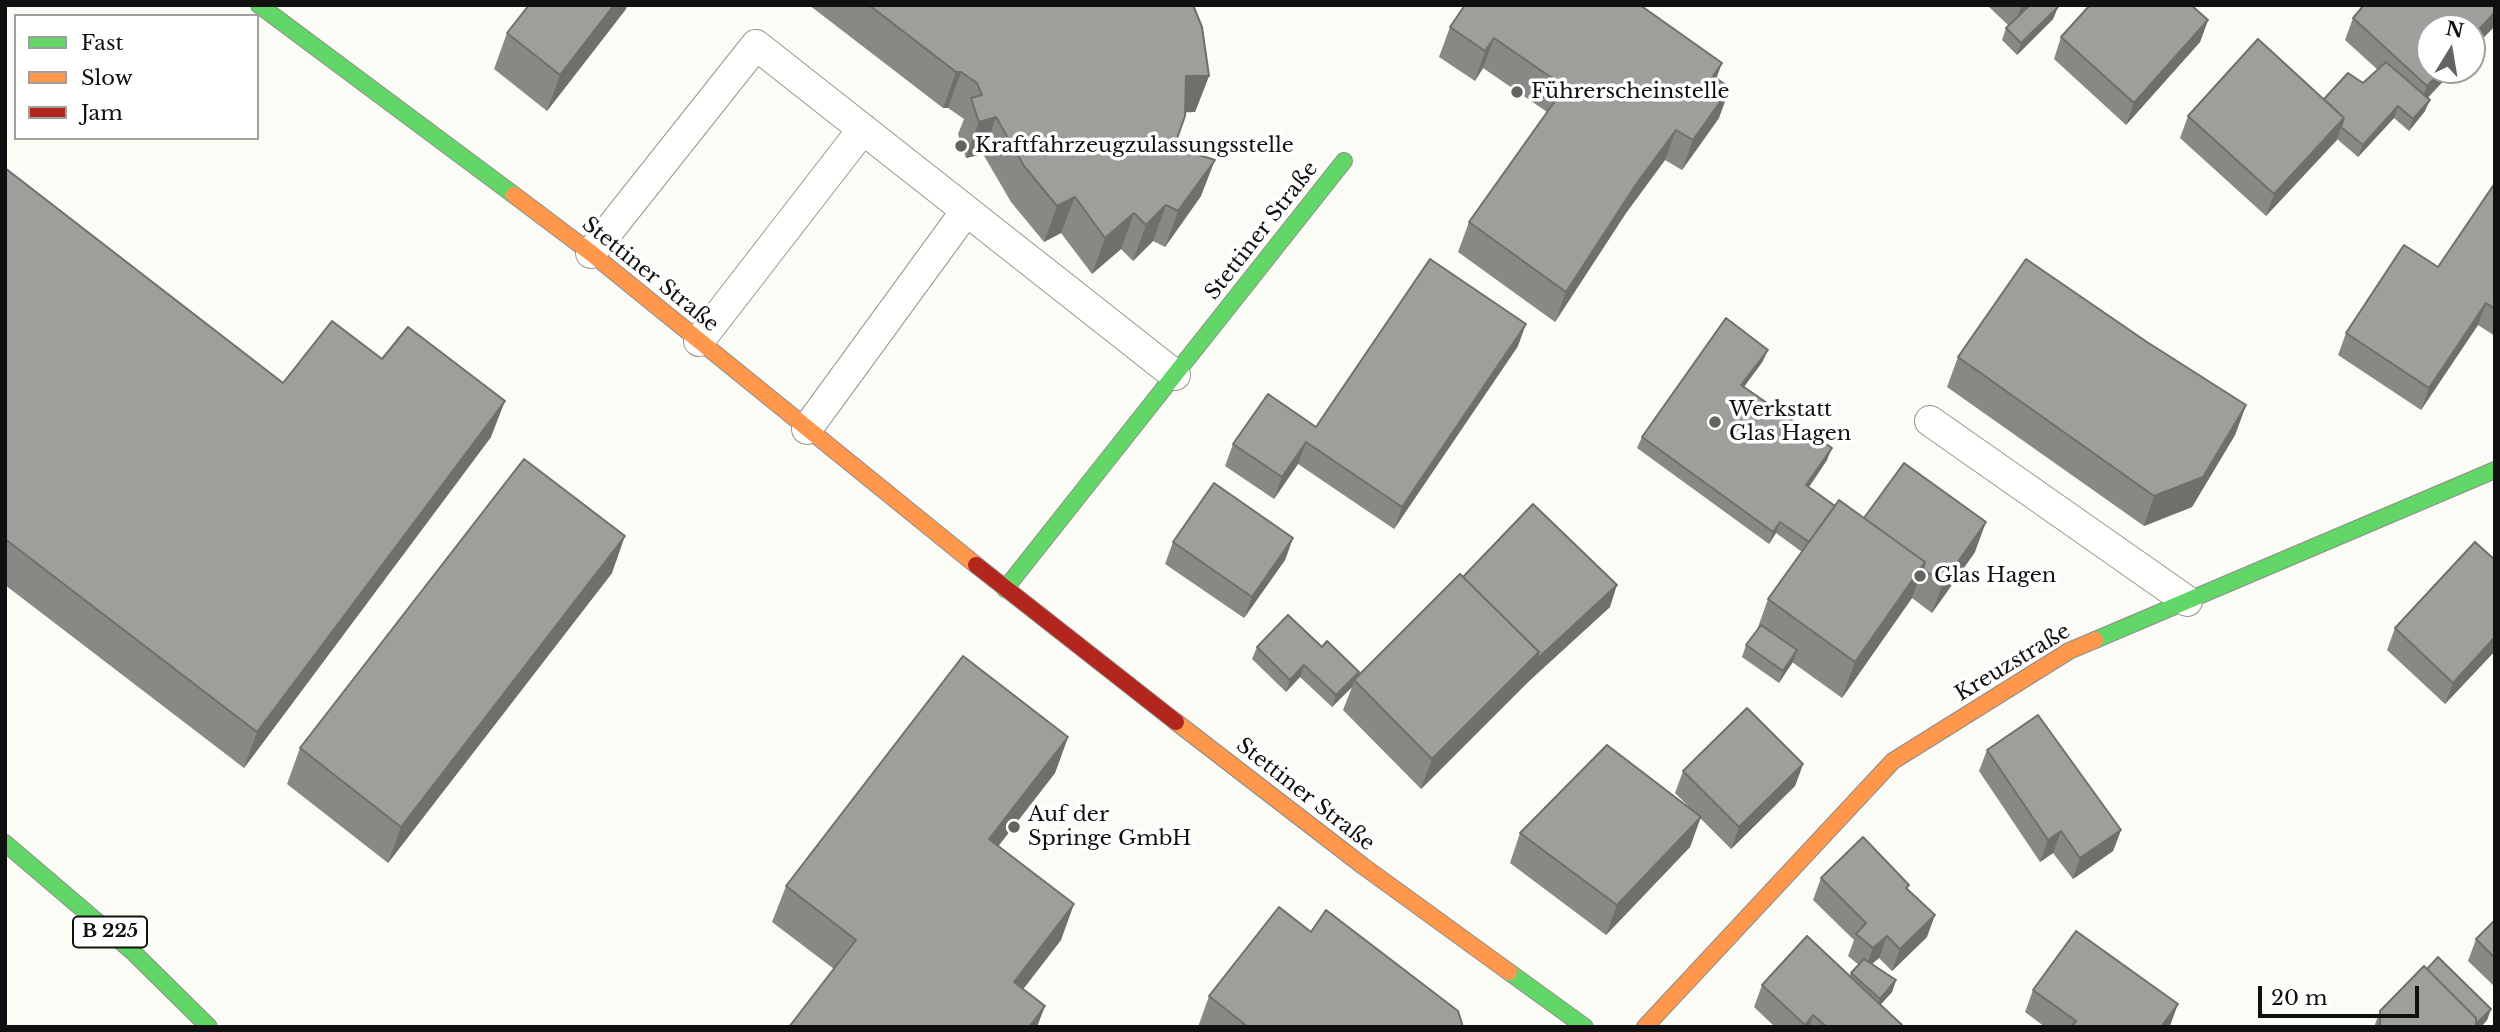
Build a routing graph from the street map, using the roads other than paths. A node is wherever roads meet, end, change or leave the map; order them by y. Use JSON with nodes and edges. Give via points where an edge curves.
{"nodes":[{"id":1,"x":260,"y":5,"type":"edge"},
{"id":2,"x":863,"y":129,"type":"junction"},
{"id":3,"x":1344,"y":162,"type":"dead end"},
{"id":4,"x":966,"y":211,"type":"junction"},
{"id":5,"x":591,"y":253,"type":"junction"},
{"id":6,"x":699,"y":341,"type":"junction"},
{"id":7,"x":1175,"y":375,"type":"junction"},
{"id":8,"x":1930,"y":421,"type":"dead end"},
{"id":9,"x":807,"y":429,"type":"junction"},
{"id":10,"x":2495,"y":470,"type":"edge"},
{"id":11,"x":1005,"y":589,"type":"junction"},
{"id":12,"x":2187,"y":601,"type":"junction"},
{"id":13,"x":5,"y":843,"type":"edge"},
{"id":14,"x":209,"y":1027,"type":"edge"},
{"id":15,"x":1585,"y":1027,"type":"edge"},
{"id":16,"x":1645,"y":1027,"type":"edge"}],
"edges":[{"from":1,"to":5,"type":"street","name":"Stettiner Straße"},
{"from":2,"to":4,"type":"lane"},
{"from":2,"to":5,"type":"lane","via":[[756,45]]},
{"from":2,"to":6,"type":"lane"},
{"from":3,"to":7,"type":"street","name":"Stettiner Straße"},
{"from":4,"to":7,"type":"lane"},
{"from":4,"to":9,"type":"lane"},
{"from":5,"to":6,"type":"street","name":"Stettiner Straße"},
{"from":6,"to":9,"type":"street","name":"Stettiner Straße"},
{"from":7,"to":11,"type":"street","name":"Stettiner Straße"},
{"from":8,"to":12,"type":"lane"},
{"from":9,"to":11,"type":"street","name":"Stettiner Straße"},
{"from":10,"to":12,"type":"street","name":"Kreuzstraße"},
{"from":11,"to":15,"type":"street","name":"Stettiner Straße","via":[[1363,866]]},
{"from":12,"to":16,"type":"street","name":"Kreuzstraße","via":[[2069,652],[1893,761]]},
{"from":13,"to":14,"type":"street","number":"B 225","via":[[134,953]]}]}
